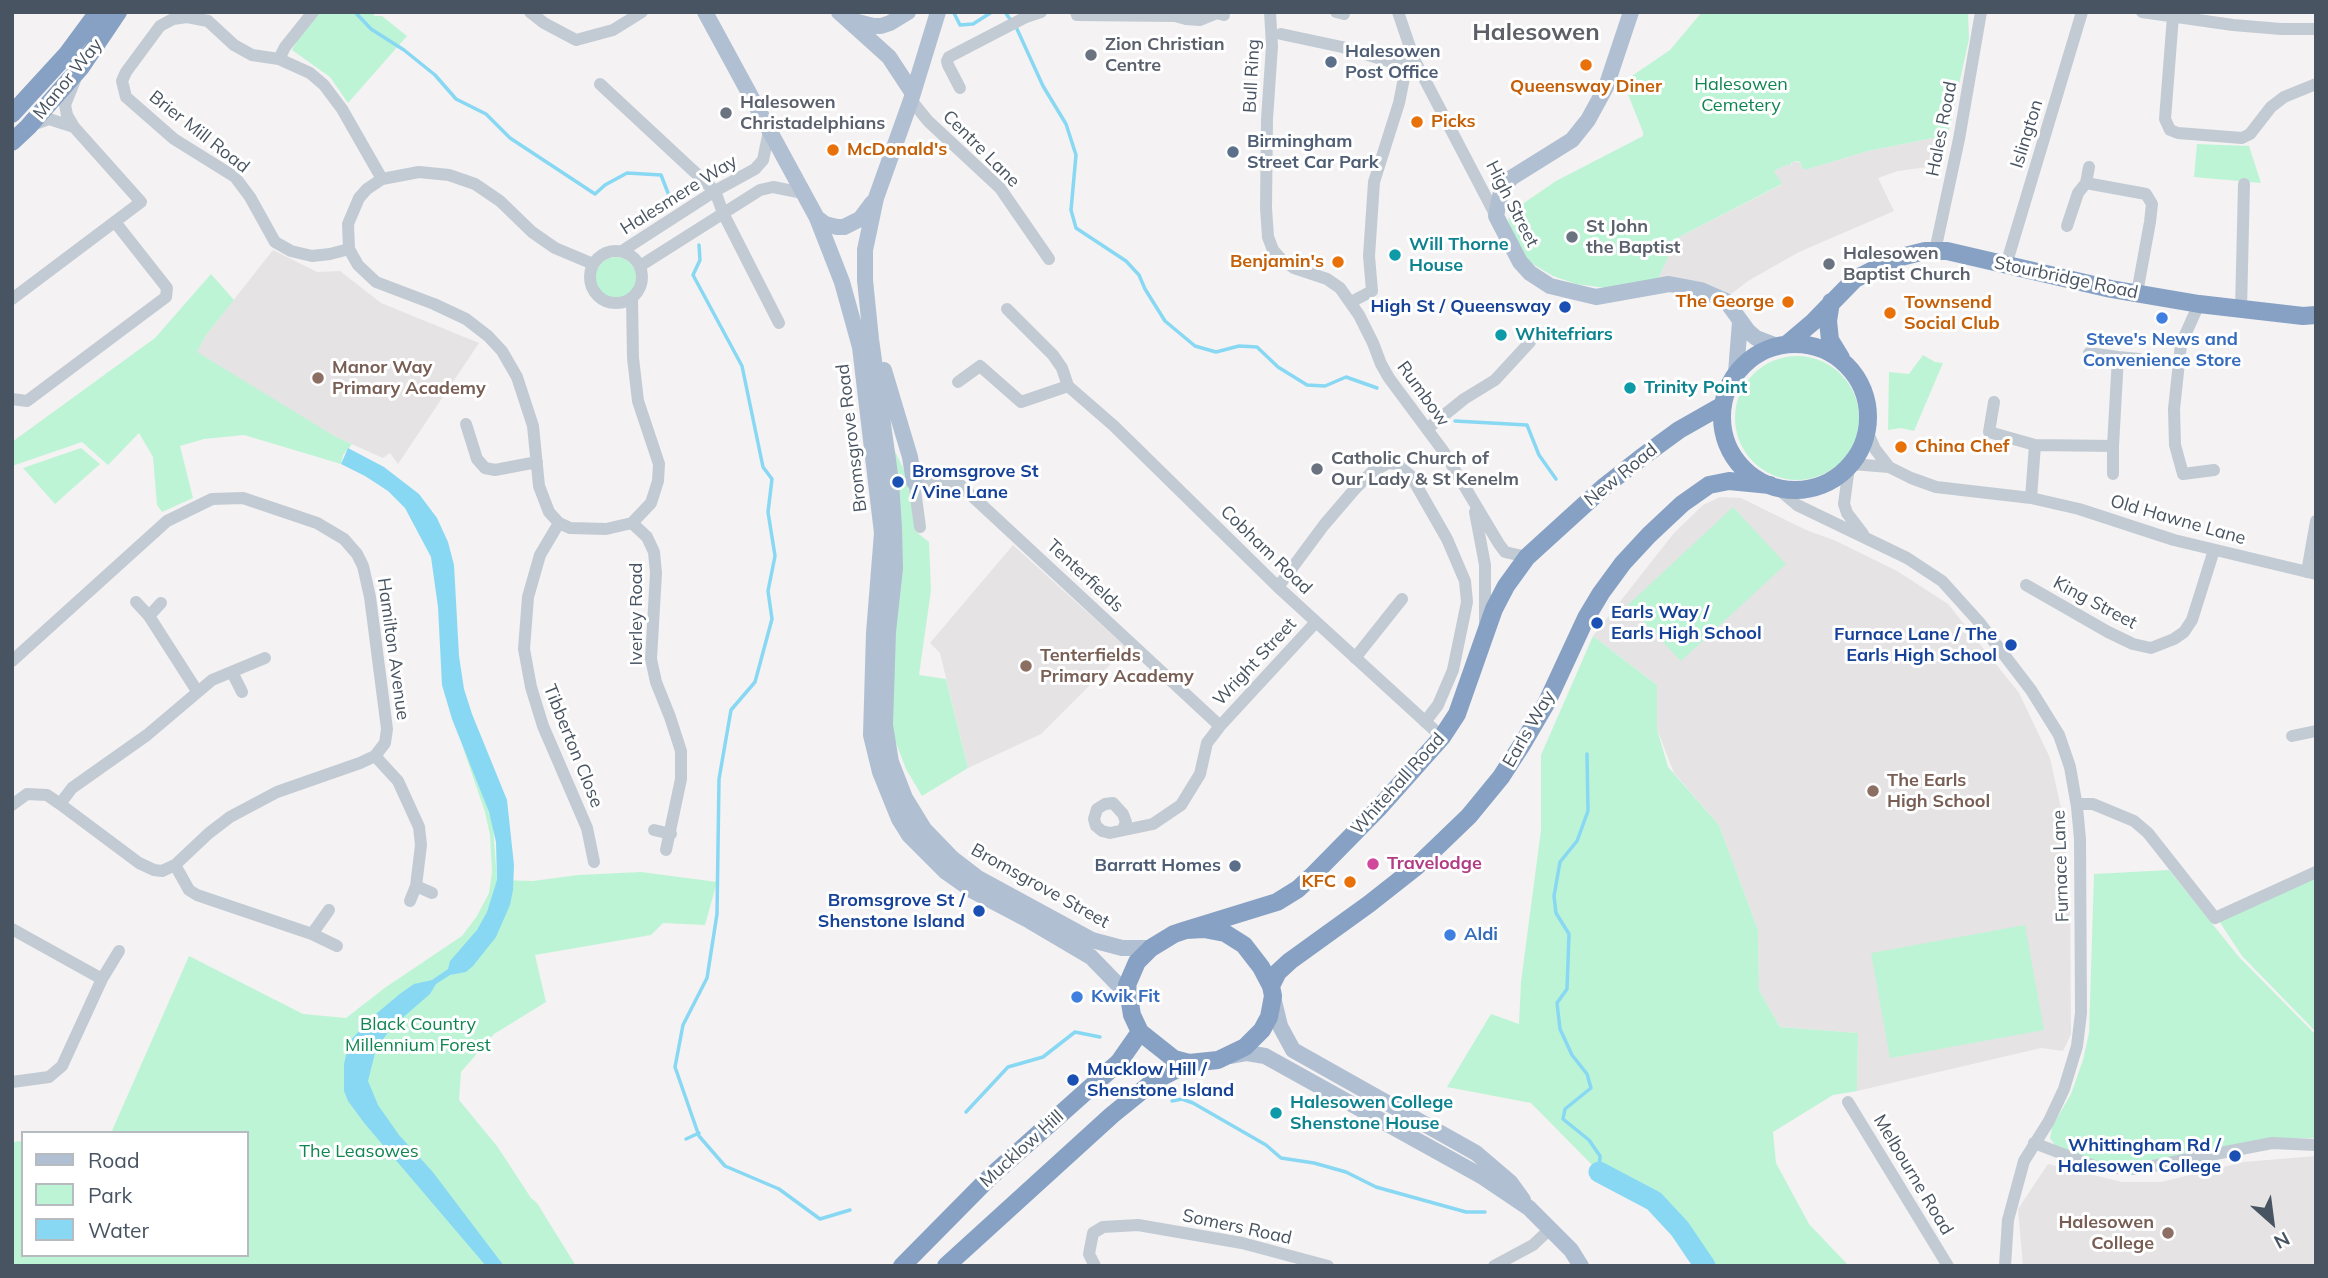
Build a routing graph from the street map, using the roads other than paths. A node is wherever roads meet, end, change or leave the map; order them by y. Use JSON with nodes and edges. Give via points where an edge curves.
{"nodes":[{"id":1,"x":98,"y":12,"type":"edge"},
{"id":2,"x":118,"y":12,"type":"edge"},
{"id":3,"x":313,"y":12,"type":"edge"},
{"id":4,"x":530,"y":12,"type":"edge"},
{"id":5,"x":642,"y":12,"type":"edge"},
{"id":6,"x":705,"y":12,"type":"edge"},
{"id":7,"x":908,"y":12,"type":"edge"},
{"id":8,"x":938,"y":12,"type":"edge"},
{"id":9,"x":1041,"y":12,"type":"edge"},
{"id":10,"x":1076,"y":12,"type":"edge"},
{"id":11,"x":1270,"y":12,"type":"edge"},
{"id":12,"x":1398,"y":12,"type":"edge"},
{"id":13,"x":1631,"y":12,"type":"edge"},
{"id":14,"x":1981,"y":12,"type":"edge"},
{"id":15,"x":2082,"y":12,"type":"edge"},
{"id":16,"x":2142,"y":12,"type":"edge"},
{"id":17,"x":1174,"y":14,"type":"edge"},
{"id":18,"x":1224,"y":15,"type":"dead end"},
{"id":19,"x":843,"y":16,"type":"edge"},
{"id":20,"x":2173,"y":16,"type":"junction"},
{"id":21,"x":2316,"y":29,"type":"edge"},
{"id":22,"x":1281,"y":34,"type":"dead end"},
{"id":23,"x":279,"y":59,"type":"junction"},
{"id":24,"x":1414,"y":59,"type":"junction"},
{"id":25,"x":81,"y":67,"type":"junction"},
{"id":26,"x":600,"y":84,"type":"dead end"},
{"id":27,"x":2316,"y":84,"type":"edge"},
{"id":28,"x":960,"y":88,"type":"dead end"},
{"id":29,"x":911,"y":96,"type":"junction"},
{"id":30,"x":12,"y":114,"type":"edge"},
{"id":31,"x":29,"y":127,"type":"junction"},
{"id":32,"x":75,"y":127,"type":"junction"},
{"id":33,"x":769,"y":131,"type":"junction"},
{"id":34,"x":12,"y":142,"type":"edge"},
{"id":35,"x":2089,"y":167,"type":"dead end"},
{"id":36,"x":382,"y":179,"type":"junction"},
{"id":37,"x":2086,"y":183,"type":"junction"},
{"id":38,"x":2244,"y":184,"type":"dead end"},
{"id":39,"x":715,"y":191,"type":"junction"},
{"id":40,"x":803,"y":193,"type":"junction"},
{"id":41,"x":876,"y":198,"type":"junction"},
{"id":42,"x":723,"y":214,"type":"junction"},
{"id":43,"x":1496,"y":216,"type":"junction"},
{"id":44,"x":817,"y":218,"type":"junction"},
{"id":45,"x":115,"y":222,"type":"junction"},
{"id":46,"x":2067,"y":226,"type":"dead end"},
{"id":47,"x":349,"y":249,"type":"junction"},
{"id":48,"x":622,"y":251,"type":"junction"},
{"id":49,"x":1935,"y":251,"type":"junction"},
{"id":50,"x":1049,"y":259,"type":"dead end"},
{"id":51,"x":593,"y":264,"type":"junction"},
{"id":52,"x":2006,"y":265,"type":"junction"},
{"id":53,"x":640,"y":266,"type":"junction"},
{"id":54,"x":2137,"y":293,"type":"junction"},
{"id":55,"x":12,"y":299,"type":"edge"},
{"id":56,"x":632,"y":299,"type":"junction"},
{"id":57,"x":1351,"y":302,"type":"junction"},
{"id":58,"x":1831,"y":302,"type":"junction"},
{"id":59,"x":2199,"y":304,"type":"junction"},
{"id":60,"x":1007,"y":309,"type":"dead end"},
{"id":61,"x":2241,"y":310,"type":"junction"},
{"id":62,"x":2316,"y":315,"type":"edge"},
{"id":63,"x":1740,"y":322,"type":"junction"},
{"id":64,"x":779,"y":323,"type":"dead end"},
{"id":65,"x":871,"y":338,"type":"junction"},
{"id":66,"x":1530,"y":342,"type":"dead end"},
{"id":67,"x":1782,"y":345,"type":"junction"},
{"id":68,"x":2089,"y":353,"type":"dead end"},
{"id":69,"x":2118,"y":356,"type":"junction"},
{"id":70,"x":2139,"y":359,"type":"dead end"},
{"id":71,"x":1842,"y":360,"type":"junction"},
{"id":72,"x":1736,"y":373,"type":"junction"},
{"id":73,"x":958,"y":382,"type":"dead end"},
{"id":74,"x":1068,"y":386,"type":"junction"},
{"id":75,"x":12,"y":399,"type":"edge"},
{"id":76,"x":1994,"y":402,"type":"dead end"},
{"id":77,"x":1723,"y":405,"type":"junction"},
{"id":78,"x":466,"y":424,"type":"dead end"},
{"id":79,"x":1427,"y":429,"type":"junction"},
{"id":80,"x":1867,"y":431,"type":"junction"},
{"id":81,"x":2035,"y":445,"type":"junction"},
{"id":82,"x":2113,"y":446,"type":"junction"},
{"id":83,"x":537,"y":462,"type":"junction"},
{"id":84,"x":1850,"y":466,"type":"junction"},
{"id":85,"x":1889,"y":467,"type":"junction"},
{"id":86,"x":2214,"y":470,"type":"dead end"},
{"id":87,"x":2113,"y":474,"type":"dead end"},
{"id":88,"x":914,"y":482,"type":"junction"},
{"id":89,"x":1773,"y":487,"type":"junction"},
{"id":90,"x":2031,"y":498,"type":"junction"},
{"id":91,"x":1473,"y":504,"type":"junction"},
{"id":92,"x":2316,"y":521,"type":"edge"},
{"id":93,"x":559,"y":523,"type":"junction"},
{"id":94,"x":632,"y":523,"type":"junction"},
{"id":95,"x":920,"y":527,"type":"dead end"},
{"id":96,"x":1865,"y":536,"type":"junction"},
{"id":97,"x":2214,"y":550,"type":"junction"},
{"id":98,"x":1527,"y":557,"type":"junction"},
{"id":99,"x":2312,"y":573,"type":"edge"},
{"id":100,"x":2026,"y":585,"type":"dead end"},
{"id":101,"x":1278,"y":587,"type":"junction"},
{"id":102,"x":1402,"y":599,"type":"dead end"},
{"id":103,"x":136,"y":602,"type":"dead end"},
{"id":104,"x":160,"y":603,"type":"dead end"},
{"id":105,"x":149,"y":616,"type":"junction"},
{"id":106,"x":1316,"y":622,"type":"junction"},
{"id":107,"x":1485,"y":629,"type":"junction"},
{"id":108,"x":265,"y":658,"type":"dead end"},
{"id":109,"x":1355,"y":658,"type":"junction"},
{"id":110,"x":12,"y":661,"type":"edge"},
{"id":111,"x":232,"y":671,"type":"junction"},
{"id":112,"x":197,"y":691,"type":"junction"},
{"id":113,"x":242,"y":692,"type":"dead end"},
{"id":114,"x":1425,"y":722,"type":"junction"},
{"id":115,"x":1220,"y":726,"type":"junction"},
{"id":116,"x":2316,"y":731,"type":"edge"},
{"id":117,"x":2292,"y":736,"type":"dead end"},
{"id":118,"x":1442,"y":737,"type":"junction"},
{"id":119,"x":375,"y":756,"type":"junction"},
{"id":120,"x":60,"y":804,"type":"junction"},
{"id":121,"x":2077,"y":804,"type":"junction"},
{"id":122,"x":12,"y":805,"type":"edge"},
{"id":123,"x":1124,"y":829,"type":"dead end"},
{"id":124,"x":654,"y":830,"type":"dead end"},
{"id":125,"x":671,"y":834,"type":"junction"},
{"id":126,"x":666,"y":850,"type":"dead end"},
{"id":127,"x":594,"y":862,"type":"dead end"},
{"id":128,"x":949,"y":865,"type":"junction"},
{"id":129,"x":175,"y":866,"type":"junction"},
{"id":130,"x":2316,"y":872,"type":"edge"},
{"id":131,"x":416,"y":886,"type":"junction"},
{"id":132,"x":432,"y":893,"type":"dead end"},
{"id":133,"x":410,"y":901,"type":"dead end"},
{"id":134,"x":329,"y":910,"type":"dead end"},
{"id":135,"x":12,"y":929,"type":"edge"},
{"id":136,"x":1186,"y":930,"type":"junction"},
{"id":137,"x":312,"y":934,"type":"junction"},
{"id":138,"x":337,"y":946,"type":"dead end"},
{"id":139,"x":1151,"y":948,"type":"junction"},
{"id":140,"x":118,"y":951,"type":"dead end"},
{"id":141,"x":102,"y":979,"type":"junction"},
{"id":142,"x":1272,"y":991,"type":"junction"},
{"id":143,"x":1128,"y":995,"type":"junction"},
{"id":144,"x":1140,"y":1032,"type":"junction"},
{"id":145,"x":1228,"y":1057,"type":"junction"},
{"id":146,"x":1189,"y":1063,"type":"junction"},
{"id":147,"x":12,"y":1082,"type":"edge"},
{"id":148,"x":1848,"y":1102,"type":"dead end"},
{"id":149,"x":2034,"y":1143,"type":"junction"},
{"id":150,"x":2316,"y":1145,"type":"edge"},
{"id":151,"x":1529,"y":1208,"type":"junction"},
{"id":152,"x":1550,"y":1229,"type":"junction"},
{"id":153,"x":902,"y":1266,"type":"edge"},
{"id":154,"x":946,"y":1266,"type":"edge"},
{"id":155,"x":1095,"y":1266,"type":"edge"},
{"id":156,"x":1328,"y":1266,"type":"edge"},
{"id":157,"x":1494,"y":1266,"type":"edge"},
{"id":158,"x":1581,"y":1266,"type":"edge"},
{"id":159,"x":1948,"y":1266,"type":"edge"},
{"id":160,"x":2005,"y":1266,"type":"edge"}],
"edges":[{"from":1,"to":30,"type":"highway","name":"Manor Way"},
{"from":2,"to":25,"type":"highway","name":"Manor Way"},
{"from":3,"to":23,"type":"street"},
{"from":4,"to":5,"type":"street","via":[[576,40],[613,30]]},
{"from":6,"to":33,"type":"main road","name":"Bromsgrove Road"},
{"from":7,"to":19,"type":"main road","via":[[881,26]]},
{"from":8,"to":29,"type":"main road","name":"Bromsgrove Road"},
{"from":9,"to":28,"type":"street","via":[[953,53],[947,61]]},
{"from":10,"to":17,"type":"street"},
{"from":11,"to":57,"type":"street","name":"Bull Ring","via":[[1268,237],[1282,260],[1327,279]]},
{"from":12,"to":24,"type":"street","name":"High Street"},
{"from":13,"to":43,"type":"main road","via":[[1606,86],[1588,120],[1572,140],[1511,178],[1501,192]]},
{"from":14,"to":49,"type":"street","name":"Hales Road"},
{"from":15,"to":52,"type":"street","name":"Islington"},
{"from":16,"to":20,"type":"street"},
{"from":17,"to":18,"type":"street","via":[[1200,20]]},
{"from":19,"to":29,"type":"main road","via":[[889,57]]},
{"from":20,"to":21,"type":"street","via":[[2233,25]]},
{"from":20,"to":27,"type":"street","via":[[2165,119],[2170,130],[2242,138],[2284,97]]},
{"from":22,"to":24,"type":"street","via":[[1388,61]]},
{"from":23,"to":36,"type":"street","via":[[310,72],[324,85]]},
{"from":23,"to":47,"type":"street","name":"Brier Mill Road","via":[[252,55],[208,21],[187,17],[160,26],[121,81],[127,97],[174,139],[235,177],[275,242],[312,256]]},
{"from":24,"to":43,"type":"street","name":"High Street"},
{"from":24,"to":57,"type":"street","via":[[1404,78],[1374,182],[1369,256],[1373,291]]},
{"from":25,"to":31,"type":"highway","name":"Manor Way"},
{"from":25,"to":32,"type":"street","via":[[65,106]]},
{"from":26,"to":39,"type":"street"},
{"from":29,"to":41,"type":"main road","name":"Bromsgrove Road"},
{"from":29,"to":50,"type":"street","name":"Centre Lane","via":[[928,121],[1000,188]]},
{"from":31,"to":32,"type":"street","via":[[49,119]]},
{"from":31,"to":34,"type":"highway","name":"Manor Way"},
{"from":32,"to":45,"type":"street","via":[[141,202]]},
{"from":33,"to":39,"type":"street","name":"Halesmere Way","via":[[763,160],[755,169]]},
{"from":33,"to":40,"type":"main road","name":"Bromsgrove Road"},
{"from":35,"to":37,"type":"street"},
{"from":36,"to":47,"type":"street","via":[[355,205],[348,225]]},
{"from":36,"to":51,"type":"street","via":[[419,172],[463,178],[500,201],[555,248]]},
{"from":37,"to":46,"type":"street"},
{"from":37,"to":54,"type":"street","via":[[2146,194],[2152,204]]},
{"from":38,"to":61,"type":"street"},
{"from":39,"to":42,"type":"street"},
{"from":39,"to":48,"type":"street","name":"Halesmere Way"},
{"from":40,"to":42,"type":"street","via":[[773,187],[760,190]]},
{"from":40,"to":44,"type":"main road","name":"Bromsgrove Road"},
{"from":41,"to":44,"type":"main road","via":[[860,219],[844,227]]},
{"from":41,"to":65,"type":"main road","name":"Bromsgrove Road","via":[[865,250]]},
{"from":42,"to":53,"type":"street"},
{"from":42,"to":64,"type":"street"},
{"from":43,"to":63,"type":"main road","name":"High Street","via":[[1520,262],[1550,286],[1596,297],[1680,286],[1718,296]]},
{"from":44,"to":128,"type":"main road","name":"Bromsgrove Road","via":[[860,347],[882,533],[871,735],[899,819],[909,835]]},
{"from":45,"to":55,"type":"street"},
{"from":45,"to":75,"type":"street","via":[[167,288],[166,297],[27,401]]},
{"from":47,"to":83,"type":"street","via":[[376,282],[466,320],[502,351],[528,407]]},
{"from":48,"to":51,"type":"street","via":[[608,253]]},
{"from":48,"to":53,"type":"street"},
{"from":49,"to":52,"type":"highway","name":"Stourbridge Road"},
{"from":49,"to":58,"type":"highway","name":"Stourbridge Road","via":[[1912,253],[1882,264],[1855,279]]},
{"from":51,"to":56,"type":"street","via":[[590,280],[596,294],[609,303]]},
{"from":52,"to":54,"type":"highway","name":"Stourbridge Road"},
{"from":53,"to":56,"type":"street","via":[[642,283]]},
{"from":54,"to":59,"type":"highway","name":"Stourbridge Road"},
{"from":56,"to":94,"type":"street","via":[[638,401],[659,464],[651,503]]},
{"from":57,"to":79,"type":"street","name":"Rumbow","via":[[1381,364]]},
{"from":58,"to":67,"type":"highway","name":"Stourbridge Road","via":[[1814,322]]},
{"from":58,"to":71,"type":"highway","via":[[1830,340]]},
{"from":59,"to":61,"type":"highway","name":"Stourbridge Road"},
{"from":59,"to":86,"type":"street","via":[[2181,344],[2175,445],[2183,474]]},
{"from":60,"to":74,"type":"street","via":[[1053,355]]},
{"from":61,"to":62,"type":"highway","name":"Stourbridge Road"},
{"from":63,"to":67,"type":"main road","name":"High Street","via":[[1756,338]]},
{"from":63,"to":72,"type":"main road"},
{"from":65,"to":88,"type":"main road"},
{"from":65,"to":128,"type":"main road","name":"Bromsgrove Road","via":[[894,528],[885,725],[891,762],[905,798]]},
{"from":66,"to":79,"type":"street","via":[[1495,380]]},
{"from":67,"to":71,"type":"highway","via":[[1816,346]]},
{"from":67,"to":72,"type":"highway","via":[[1756,355]]},
{"from":68,"to":69,"type":"street"},
{"from":69,"to":70,"type":"street"},
{"from":69,"to":82,"type":"street"},
{"from":71,"to":80,"type":"highway","via":[[1864,392]]},
{"from":72,"to":77,"type":"highway"},
{"from":73,"to":74,"type":"street","via":[[980,366],[1021,402]]},
{"from":74,"to":101,"type":"street","name":"Cobham Road","via":[[1115,426]]},
{"from":76,"to":81,"type":"street","via":[[1989,432]]},
{"from":77,"to":89,"type":"highway","via":[[1723,427],[1732,453],[1750,475]]},
{"from":77,"to":98,"type":"highway","name":"New Road","via":[[1679,430],[1614,478]]},
{"from":78,"to":83,"type":"street","via":[[477,459],[485,468]]},
{"from":79,"to":91,"type":"street","name":"Rumbow"},
{"from":80,"to":84,"type":"highway"},
{"from":80,"to":85,"type":"street"},
{"from":81,"to":82,"type":"street"},
{"from":81,"to":90,"type":"street"},
{"from":82,"to":87,"type":"street"},
{"from":83,"to":93,"type":"street","via":[[539,486]]},
{"from":84,"to":85,"type":"street"},
{"from":84,"to":89,"type":"highway","via":[[1816,487]]},
{"from":84,"to":96,"type":"street","name":"Furnace Lane","via":[[1844,504]]},
{"from":85,"to":90,"type":"street","name":"Old Hawne Lane","via":[[1936,487]]},
{"from":88,"to":95,"type":"street"},
{"from":88,"to":115,"type":"street","name":"Tenterfields","via":[[958,483]]},
{"from":89,"to":96,"type":"street","name":"Furnace Lane","via":[[1797,505]]},
{"from":89,"to":142,"type":"highway","name":"Earls Way","via":[[1729,481],[1709,485],[1649,535],[1601,593],[1523,743],[1469,816],[1416,867],[1290,961],[1278,972]]},
{"from":90,"to":97,"type":"street","name":"Old Hawne Lane"},
{"from":91,"to":98,"type":"street","name":"Rumbow","via":[[1505,552]]},
{"from":91,"to":107,"type":"street","name":"Rumbow","via":[[1485,565]]},
{"from":92,"to":99,"type":"street"},
{"from":93,"to":94,"type":"street","via":[[590,529]]},
{"from":93,"to":127,"type":"street","name":"Tibberton Close","via":[[540,555],[528,597],[524,649],[539,713],[587,828]]},
{"from":94,"to":125,"type":"street","name":"Iverley Road","via":[[647,537],[653,552],[651,659],[681,751]]},
{"from":96,"to":121,"type":"street","name":"Furnace Lane","via":[[1942,581],[1979,622],[2059,735]]},
{"from":97,"to":99,"type":"street","name":"Old Hawne Lane"},
{"from":97,"to":100,"type":"street","name":"King Street","via":[[2192,620],[2174,639],[2151,648],[2108,632]]},
{"from":98,"to":107,"type":"highway","name":"Whitehall Road","via":[[1506,586]]},
{"from":101,"to":106,"type":"street","name":"Cobham Road"},
{"from":101,"to":114,"type":"street","via":[[1324,525],[1372,472],[1388,463],[1397,464],[1411,476],[1447,539],[1465,581],[1467,603],[1453,670]]},
{"from":102,"to":109,"type":"street"},
{"from":103,"to":105,"type":"street"},
{"from":104,"to":105,"type":"street"},
{"from":105,"to":112,"type":"street"},
{"from":106,"to":109,"type":"street","name":"Cobham Road"},
{"from":106,"to":115,"type":"street","name":"Wright Street"},
{"from":107,"to":118,"type":"highway","name":"Whitehall Road","via":[[1468,688]]},
{"from":108,"to":111,"type":"street"},
{"from":109,"to":114,"type":"street","name":"Cobham Road"},
{"from":110,"to":119,"type":"street","name":"Hamilton Avenue","via":[[167,521],[212,499],[243,498],[317,523],[344,539],[358,554],[370,597],[387,729],[385,743]]},
{"from":111,"to":112,"type":"street"},
{"from":111,"to":113,"type":"street"},
{"from":112,"to":120,"type":"street","via":[[147,735],[72,788]]},
{"from":114,"to":118,"type":"street","name":"Cobham Road"},
{"from":115,"to":123,"type":"street","name":"Wright Street","via":[[1207,743],[1200,774],[1181,806],[1153,824]]},
{"from":116,"to":117,"type":"street"},
{"from":118,"to":136,"type":"highway","name":"Whitehall Road","via":[[1298,889],[1277,902]]},
{"from":119,"to":129,"type":"street","via":[[276,792],[230,817]]},
{"from":119,"to":131,"type":"street","via":[[398,781],[419,827]]},
{"from":120,"to":122,"type":"street","via":[[47,795],[27,794]]},
{"from":120,"to":129,"type":"street","via":[[139,863],[162,871]]},
{"from":121,"to":130,"type":"street","via":[[2093,804],[2134,821],[2215,918]]},
{"from":121,"to":149,"type":"street","name":"Furnace Lane","via":[[2081,1013],[2077,1046],[2064,1089]]},
{"from":124,"to":125,"type":"street"},
{"from":125,"to":126,"type":"street","name":"Iverley Road"},
{"from":128,"to":139,"type":"main road","name":"Bromsgrove Street","via":[[1092,940],[1122,948]]},
{"from":128,"to":143,"type":"main road","name":"Bromsgrove Street","via":[[973,891],[1091,957]]},
{"from":129,"to":137,"type":"street","via":[[197,895]]},
{"from":131,"to":132,"type":"street"},
{"from":131,"to":133,"type":"street"},
{"from":134,"to":137,"type":"street"},
{"from":135,"to":141,"type":"street"},
{"from":136,"to":139,"type":"highway"},
{"from":136,"to":142,"type":"highway","via":[[1215,930],[1235,938],[1254,955]]},
{"from":137,"to":138,"type":"street"},
{"from":139,"to":143,"type":"highway","via":[[1138,962],[1127,985]]},
{"from":140,"to":141,"type":"street"},
{"from":141,"to":147,"type":"street","via":[[62,1066],[49,1077]]},
{"from":142,"to":145,"type":"highway","via":[[1269,1017],[1262,1030]]},
{"from":142,"to":151,"type":"main road","via":[[1280,1026],[1293,1050],[1476,1153],[1510,1182]]},
{"from":143,"to":144,"type":"highway"},
{"from":144,"to":146,"type":"highway","via":[[1174,1059]]},
{"from":144,"to":153,"type":"highway","name":"Mucklow Hill","via":[[1119,1062],[990,1177]]},
{"from":145,"to":146,"type":"highway"},
{"from":145,"to":151,"type":"main road","via":[[1247,1053],[1286,1066],[1483,1177]]},
{"from":146,"to":154,"type":"highway","name":"Mucklow Hill","via":[[1154,1081],[1122,1107]]},
{"from":148,"to":159,"type":"street","name":"Melbourne Road"},
{"from":149,"to":150,"type":"street","via":[[2097,1167],[2137,1169],[2272,1143]]},
{"from":149,"to":160,"type":"street","name":"Furnace Lane","via":[[2013,1194]]},
{"from":151,"to":152,"type":"main road"},
{"from":152,"to":157,"type":"street","via":[[1533,1245]]},
{"from":152,"to":158,"type":"main road"},
{"from":155,"to":156,"type":"street","name":"Somers Road","via":[[1089,1254],[1093,1233],[1103,1227],[1138,1225],[1242,1242]]}]}
